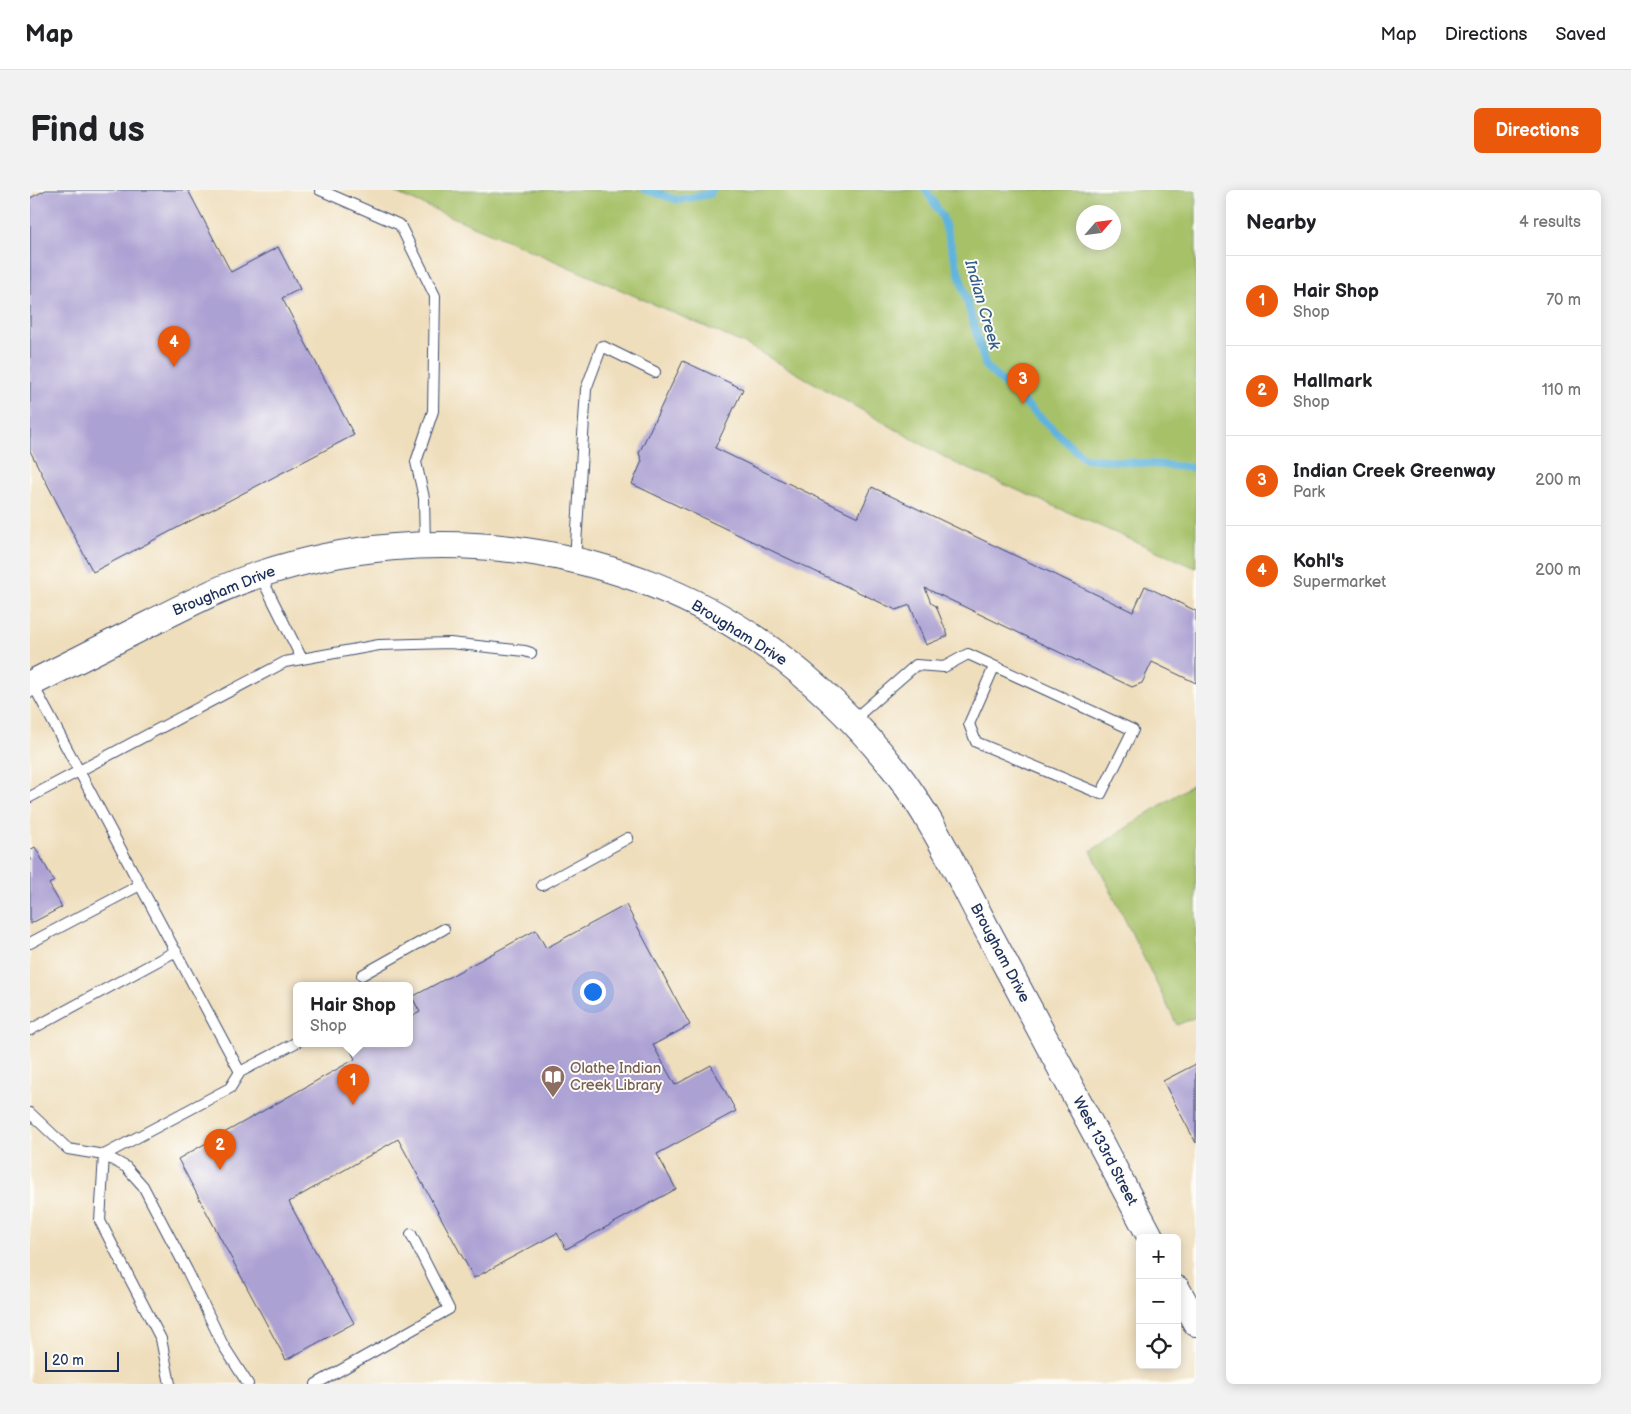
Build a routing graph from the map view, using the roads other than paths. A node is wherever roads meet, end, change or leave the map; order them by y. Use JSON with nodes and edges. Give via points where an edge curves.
{"nodes":[{"id":1,"x":320,"y":190,"type":"edge"},
{"id":2,"x":655,"y":372,"type":"dead end"},
{"id":3,"x":425,"y":545,"type":"junction"},
{"id":4,"x":575,"y":560,"type":"junction"},
{"id":5,"x":260,"y":574,"type":"junction"},
{"id":6,"x":531,"y":653,"type":"dead end"},
{"id":7,"x":302,"y":659,"type":"junction"},
{"id":8,"x":994,"y":666,"type":"junction"},
{"id":9,"x":31,"y":682,"type":"edge"},
{"id":10,"x":852,"y":721,"type":"junction"},
{"id":11,"x":79,"y":771,"type":"junction"},
{"id":12,"x":30,"y":797,"type":"edge"},
{"id":13,"x":628,"y":838,"type":"dead end"},
{"id":14,"x":542,"y":884,"type":"dead end"},
{"id":15,"x":140,"y":885,"type":"junction"},
{"id":16,"x":444,"y":929,"type":"dead end"},
{"id":17,"x":30,"y":943,"type":"edge"},
{"id":18,"x":176,"y":951,"type":"junction"},
{"id":19,"x":362,"y":975,"type":"dead end"},
{"id":20,"x":30,"y":1030,"type":"edge"},
{"id":21,"x":293,"y":1044,"type":"edge"},
{"id":22,"x":240,"y":1072,"type":"junction"},
{"id":23,"x":1073,"y":1090,"type":"joint"},
{"id":24,"x":30,"y":1113,"type":"edge"},
{"id":25,"x":104,"y":1155,"type":"junction"},
{"id":26,"x":411,"y":1234,"type":"dead end"},
{"id":27,"x":1149,"y":1234,"type":"edge"},
{"id":28,"x":1181,"y":1296,"type":"edge"},
{"id":29,"x":1196,"y":1323,"type":"edge"},
{"id":30,"x":170,"y":1384,"type":"edge"},
{"id":31,"x":248,"y":1384,"type":"edge"},
{"id":32,"x":316,"y":1384,"type":"edge"}],
"edges":[{"from":1,"to":3,"type":"lane","via":[[400,225],[435,296],[433,410],[416,462],[424,498]]},
{"from":2,"to":4,"type":"lane","via":[[602,346],[586,388]]},
{"from":3,"to":4,"type":"street","name":"Brougham Drive","via":[[464,544]]},
{"from":3,"to":5,"type":"street","name":"Brougham Drive","via":[[375,548],[316,558]]},
{"from":4,"to":10,"type":"street","name":"Brougham Drive","via":[[638,579],[718,616],[815,684]]},
{"from":5,"to":7,"type":"lane"},
{"from":5,"to":9,"type":"street","name":"Brougham Drive","via":[[205,596]]},
{"from":6,"to":7,"type":"lane","via":[[450,643],[379,645]]},
{"from":7,"to":11,"type":"lane","via":[[285,662]]},
{"from":8,"to":8,"type":"lane","via":[[1133,730],[1101,794],[976,742],[969,724]]},
{"from":8,"to":10,"type":"lane","via":[[968,654],[944,667],[916,665]]},
{"from":9,"to":11,"type":"lane"},
{"from":10,"to":23,"type":"street","name":"Brougham Drive","via":[[896,771],[928,821]]},
{"from":11,"to":12,"type":"lane"},
{"from":11,"to":15,"type":"lane"},
{"from":13,"to":14,"type":"lane"},
{"from":15,"to":17,"type":"lane"},
{"from":15,"to":18,"type":"lane"},
{"from":16,"to":19,"type":"lane"},
{"from":18,"to":20,"type":"lane"},
{"from":18,"to":22,"type":"lane"},
{"from":21,"to":22,"type":"lane"},
{"from":22,"to":25,"type":"lane","via":[[230,1088]]},
{"from":23,"to":27,"type":"street","name":"West 133rd Street"},
{"from":24,"to":25,"type":"lane","via":[[68,1149]]},
{"from":25,"to":30,"type":"lane","via":[[100,1221],[161,1339]]},
{"from":25,"to":31,"type":"lane","via":[[126,1166],[142,1186],[223,1345]]},
{"from":26,"to":32,"type":"lane","via":[[449,1309]]},
{"from":28,"to":29,"type":"street"}]}
